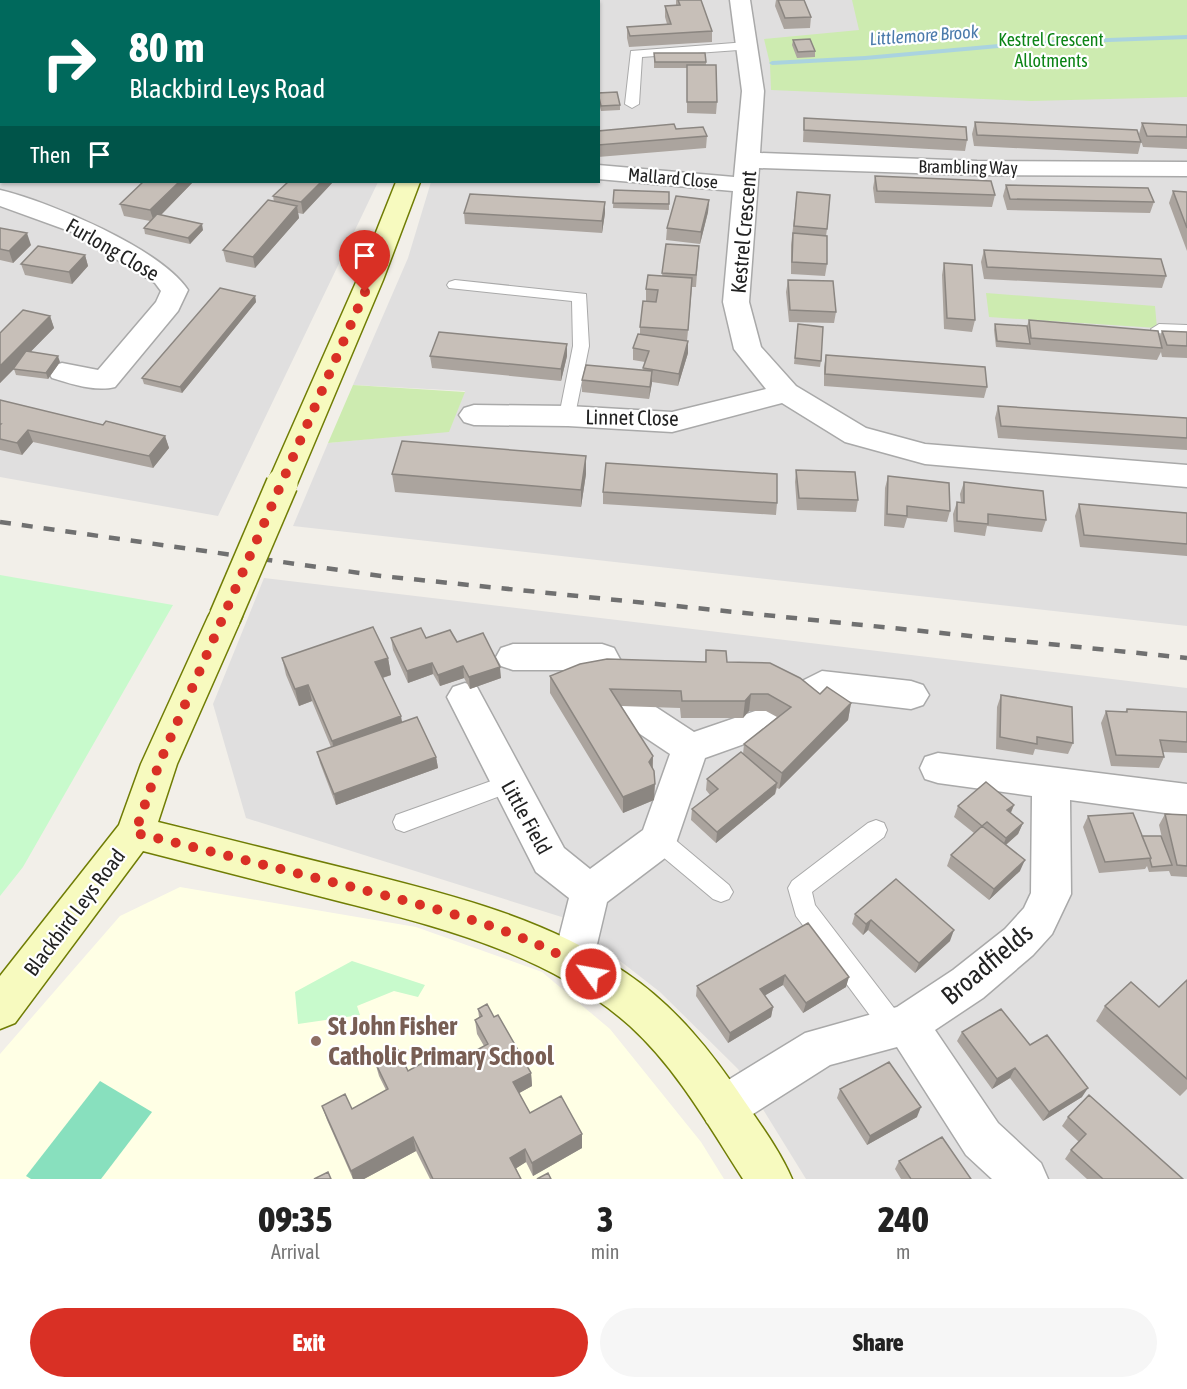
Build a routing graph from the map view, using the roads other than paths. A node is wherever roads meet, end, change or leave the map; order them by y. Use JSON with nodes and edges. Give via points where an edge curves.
{"nodes":[{"id":1,"x":740,"y":0,"type":"edge"},
{"id":2,"x":747,"y":46,"type":"junction"},
{"id":3,"x":632,"y":104,"type":"dead end"},
{"id":4,"x":1187,"y":169,"type":"edge"},
{"id":5,"x":600,"y":172,"type":"edge"},
{"id":6,"x":748,"y":172,"type":"junction"},
{"id":7,"x":408,"y":183,"type":"edge"},
{"id":8,"x":0,"y":197,"type":"edge"},
{"id":9,"x":455,"y":285,"type":"dead end"},
{"id":10,"x":1159,"y":329,"type":"edge"},
{"id":11,"x":1187,"y":330,"type":"edge"},
{"id":12,"x":62,"y":372,"type":"dead end"},
{"id":13,"x":786,"y":393,"type":"junction"},
{"id":14,"x":474,"y":415,"type":"dead end"},
{"id":15,"x":568,"y":416,"type":"junction"},
{"id":16,"x":1187,"y":476,"type":"edge"},
{"id":17,"x":513,"y":657,"type":"dead end"},
{"id":18,"x":911,"y":695,"type":"dead end"},
{"id":19,"x":465,"y":697,"type":"dead end"},
{"id":20,"x":690,"y":748,"type":"junction"},
{"id":21,"x":938,"y":768,"type":"dead end"},
{"id":22,"x":1052,"y":782,"type":"junction"},
{"id":23,"x":508,"y":784,"type":"junction"},
{"id":24,"x":1187,"y":800,"type":"edge"},
{"id":25,"x":404,"y":822,"type":"dead end"},
{"id":26,"x":876,"y":830,"type":"dead end"},
{"id":27,"x":135,"y":833,"type":"junction"},
{"id":28,"x":658,"y":840,"type":"junction"},
{"id":29,"x":590,"y":892,"type":"junction"},
{"id":30,"x":721,"y":892,"type":"dead end"},
{"id":31,"x":573,"y":961,"type":"junction"},
{"id":32,"x":0,"y":1009,"type":"edge"},
{"id":33,"x":901,"y":1027,"type":"junction"},
{"id":34,"x":723,"y":1108,"type":"junction"},
{"id":35,"x":769,"y":1179,"type":"edge"},
{"id":36,"x":1025,"y":1179,"type":"edge"}],
"edges":[{"from":1,"to":2,"type":"street","name":"Kestrel Crescent"},
{"from":2,"to":3,"type":"lane","via":[[636,54]]},
{"from":2,"to":6,"type":"street","name":"Kestrel Crescent","via":[[753,91]]},
{"from":4,"to":6,"type":"street","name":"Brambling Way"},
{"from":5,"to":6,"type":"street","name":"Mallard Close"},
{"from":6,"to":13,"type":"street","name":"Kestrel Crescent","via":[[736,302],[748,349]]},
{"from":7,"to":27,"type":"street","name":"Blackbird Leys Road","bridge":true,"via":[[365,292],[159,764]]},
{"from":8,"to":12,"type":"street","name":"Furlong Close","via":[[81,227],[164,277],[175,290],[168,305],[105,380]]},
{"from":9,"to":15,"type":"lane","via":[[580,297],[580,346]]},
{"from":10,"to":11,"type":"lane"},
{"from":13,"to":15,"type":"street","name":"Linnet Close","via":[[672,422]]},
{"from":13,"to":16,"type":"street","name":"Kestrel Crescent","via":[[856,435],[925,454]]},
{"from":14,"to":15,"type":"street","name":"Linnet Close"},
{"from":17,"to":20,"type":"street","via":[[602,657],[619,691]]},
{"from":18,"to":20,"type":"street","via":[[822,685],[789,708]]},
{"from":19,"to":23,"type":"street","name":"Little Field"},
{"from":20,"to":28,"type":"street"},
{"from":21,"to":22,"type":"street"},
{"from":22,"to":24,"type":"street"},
{"from":22,"to":33,"type":"street","name":"Broadfields","via":[[1051,894],[1038,921],[996,963],[934,1009]]},
{"from":23,"to":25,"type":"lane"},
{"from":23,"to":29,"type":"street","name":"Little Field","via":[[550,860]]},
{"from":26,"to":33,"type":"lane","via":[[800,888],[804,909]]},
{"from":27,"to":31,"type":"street","via":[[411,903],[492,927]]},
{"from":27,"to":32,"type":"street","name":"Blackbird Leys Road"},
{"from":28,"to":29,"type":"street"},
{"from":28,"to":30,"type":"lane"},
{"from":29,"to":31,"type":"street"},
{"from":31,"to":34,"type":"street","via":[[644,1012],[690,1063]]},
{"from":33,"to":34,"type":"street","name":"Broadfields","via":[[819,1047]]},
{"from":33,"to":36,"type":"street","via":[[982,1139]]},
{"from":34,"to":35,"type":"street"}]}
